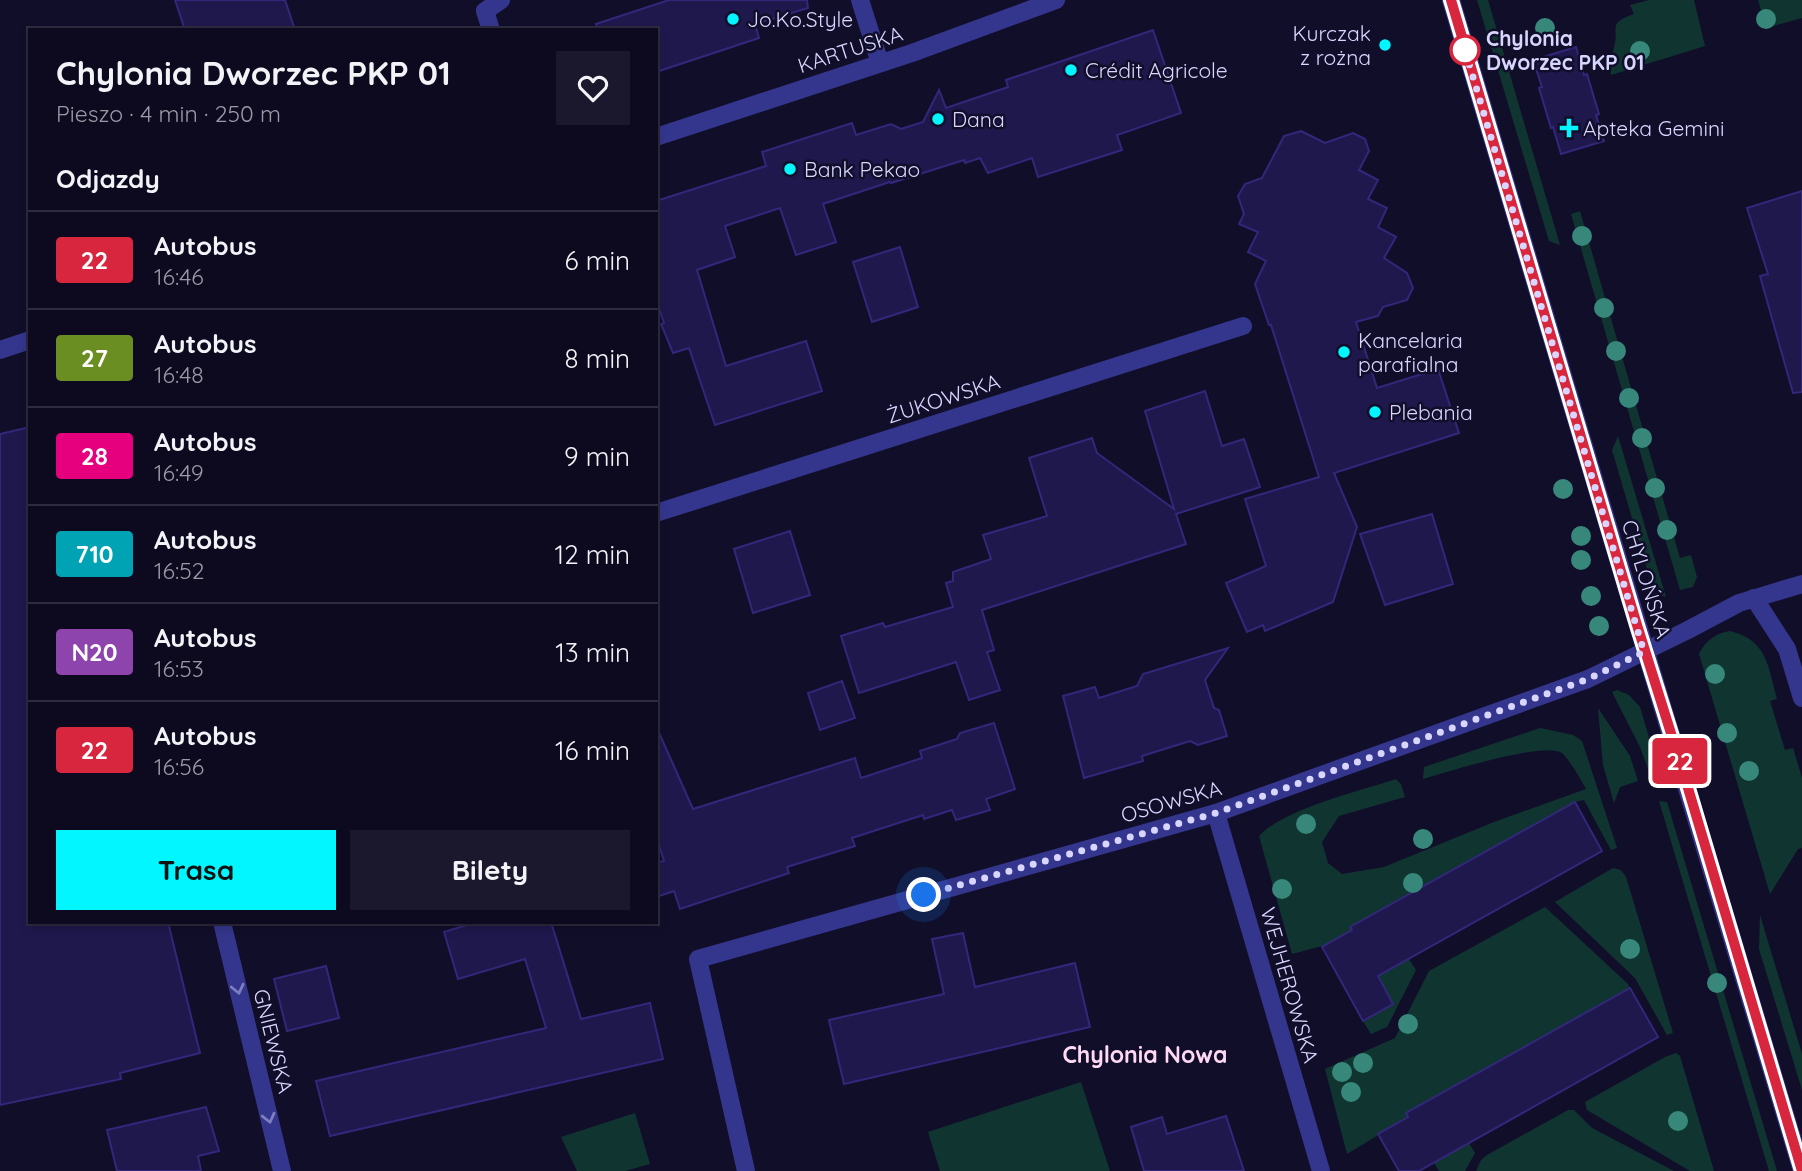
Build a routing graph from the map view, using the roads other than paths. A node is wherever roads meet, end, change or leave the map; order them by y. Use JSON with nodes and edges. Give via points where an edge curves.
{"nodes":[{"id":1,"x":501,"y":0,"type":"edge"},
{"id":2,"x":860,"y":0,"type":"edge"},
{"id":3,"x":1056,"y":0,"type":"edge"},
{"id":4,"x":1451,"y":0,"type":"edge"},
{"id":5,"x":490,"y":28,"type":"edge"},
{"id":6,"x":880,"y":63,"type":"junction"},
{"id":7,"x":658,"y":136,"type":"edge"},
{"id":8,"x":1243,"y":326,"type":"dead end"},
{"id":9,"x":28,"y":341,"type":"edge"},
{"id":10,"x":0,"y":350,"type":"edge"},
{"id":11,"x":658,"y":512,"type":"edge"},
{"id":12,"x":1802,"y":584,"type":"edge"},
{"id":13,"x":1754,"y":598,"type":"junction"},
{"id":14,"x":1644,"y":652,"type":"junction"},
{"id":15,"x":1802,"y":698,"type":"edge"},
{"id":16,"x":1216,"y":813,"type":"junction"},
{"id":17,"x":222,"y":924,"type":"edge"},
{"id":18,"x":282,"y":1171,"type":"edge"},
{"id":19,"x":746,"y":1171,"type":"edge"},
{"id":20,"x":1321,"y":1171,"type":"edge"},
{"id":21,"x":1802,"y":1171,"type":"edge"}],
"edges":[{"from":1,"to":5,"type":"street","via":[[485,10]]},
{"from":2,"to":6,"type":"street"},
{"from":3,"to":6,"type":"street","name":"KARTUSKA"},
{"from":4,"to":14,"type":"street","name":"CHYLOŃSKA"},
{"from":6,"to":7,"type":"street","name":"KARTUSKA"},
{"from":8,"to":11,"type":"street","name":"ŻUKOWSKA"},
{"from":9,"to":10,"type":"street"},
{"from":12,"to":13,"type":"street","name":"OSOWSKA"},
{"from":13,"to":14,"type":"street","name":"OSOWSKA"},
{"from":13,"to":15,"type":"street","via":[[1787,649]]},
{"from":14,"to":16,"type":"street","name":"OSOWSKA","via":[[1588,679]]},
{"from":14,"to":21,"type":"street","name":"CHYLOŃSKA"},
{"from":16,"to":19,"type":"street","name":"OSOWSKA","via":[[698,959]]},
{"from":16,"to":20,"type":"street","name":"WEJHEROWSKA"},
{"from":17,"to":18,"type":"street","name":"GNIEWSKA","one_way":true}]}
